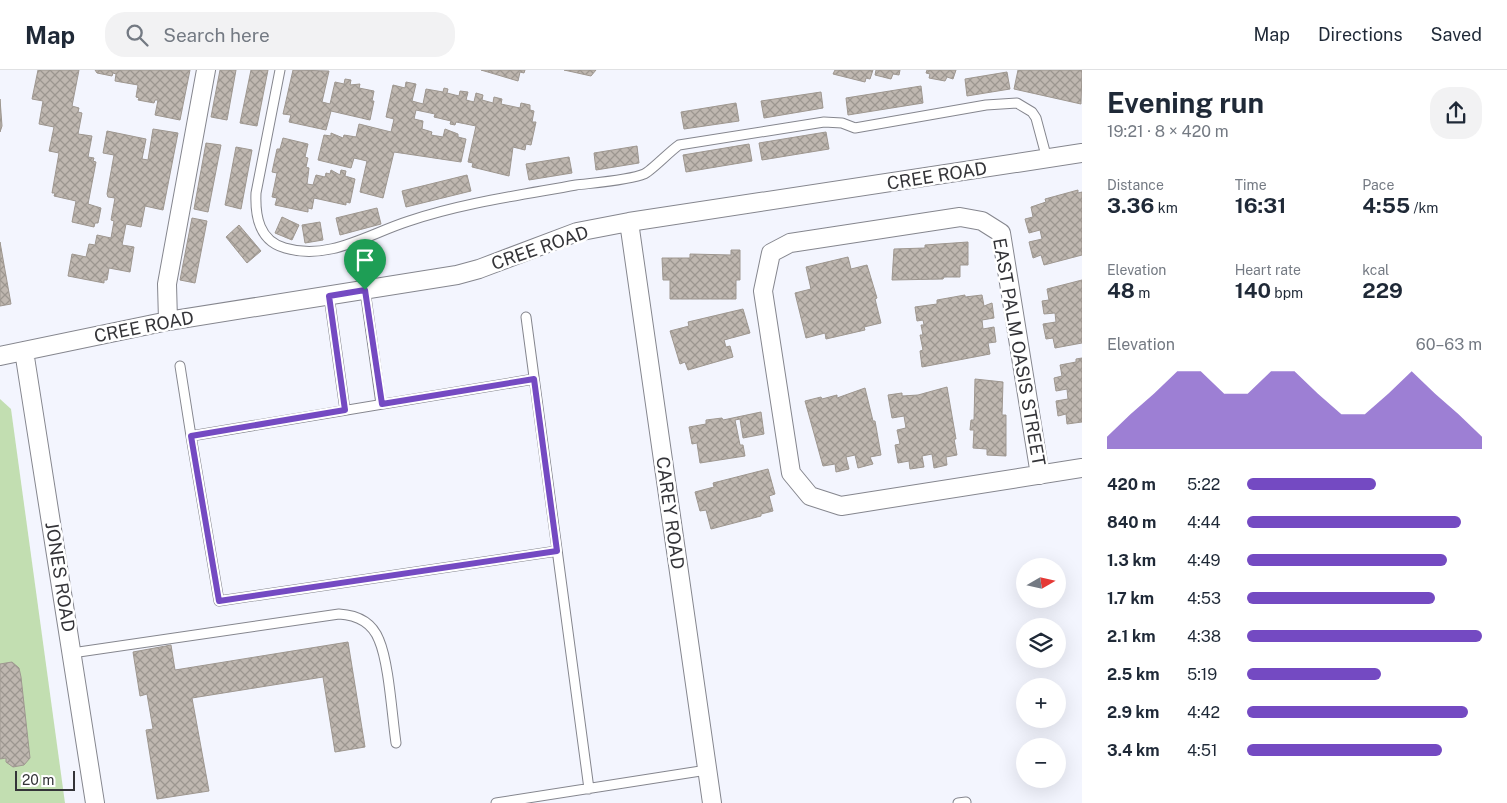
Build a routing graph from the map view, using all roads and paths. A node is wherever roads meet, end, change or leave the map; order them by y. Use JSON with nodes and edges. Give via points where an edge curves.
{"nodes":[{"id":1,"x":206,"y":70,"type":"edge"},
{"id":2,"x":280,"y":70,"type":"edge"},
{"id":3,"x":1082,"y":153,"type":"edge"},
{"id":4,"x":1047,"y":159,"type":"junction"},
{"id":5,"x":629,"y":222,"type":"junction"},
{"id":6,"x":365,"y":290,"type":"junction"},
{"id":7,"x":329,"y":296,"type":"junction"},
{"id":8,"x":526,"y":317,"type":"dead end"},
{"id":9,"x":168,"y":321,"type":"junction"},
{"id":10,"x":24,"y":351,"type":"junction"},
{"id":11,"x":0,"y":356,"type":"edge"},
{"id":12,"x":180,"y":366,"type":"dead end"},
{"id":13,"x":534,"y":379,"type":"junction"},
{"id":14,"x":382,"y":404,"type":"junction"},
{"id":15,"x":345,"y":410,"type":"junction"},
{"id":16,"x":191,"y":436,"type":"junction"},
{"id":17,"x":1082,"y":468,"type":"edge"},
{"id":18,"x":1040,"y":475,"type":"junction"},
{"id":19,"x":557,"y":551,"type":"junction"},
{"id":20,"x":72,"y":653,"type":"junction"},
{"id":21,"x":396,"y":743,"type":"dead end"},
{"id":22,"x":707,"y":770,"type":"junction"},
{"id":23,"x":589,"y":789,"type":"junction"},
{"id":24,"x":95,"y":803,"type":"edge"},
{"id":25,"x":496,"y":803,"type":"edge"},
{"id":26,"x":712,"y":803,"type":"edge"}],
"edges":[{"from":1,"to":9,"type":"street","via":[[167,284]]},
{"from":2,"to":4,"type":"lane","via":[[255,212],[263,232],[273,242],[282,248],[300,252],[352,244],[408,221],[442,212],[644,174],[679,146],[824,122],[855,128],[986,104],[1017,103],[1036,118]]},
{"from":3,"to":4,"type":"street","name":"CREE ROAD"},
{"from":4,"to":5,"type":"street","name":"CREE ROAD"},
{"from":5,"to":6,"type":"street","name":"CREE ROAD","via":[[577,232],[457,275]]},
{"from":5,"to":22,"type":"street","name":"CAREY ROAD"},
{"from":6,"to":7,"type":"street","name":"CREE ROAD"},
{"from":6,"to":14,"type":"lane"},
{"from":7,"to":9,"type":"street","name":"CREE ROAD"},
{"from":7,"to":15,"type":"lane"},
{"from":8,"to":13,"type":"lane"},
{"from":9,"to":10,"type":"street","name":"CREE ROAD"},
{"from":10,"to":11,"type":"street","name":"CREE ROAD"},
{"from":10,"to":20,"type":"street","name":"JONES ROAD"},
{"from":12,"to":16,"type":"lane"},
{"from":13,"to":14,"type":"lane"},
{"from":13,"to":19,"type":"lane"},
{"from":14,"to":15,"type":"lane"},
{"from":15,"to":16,"type":"lane"},
{"from":16,"to":19,"type":"lane","via":[[219,601]]},
{"from":17,"to":18,"type":"street","name":"EAST PALM OASIS STREET"},
{"from":18,"to":18,"type":"street","name":"EAST PALM OASIS STREET","via":[[1001,233],[982,221],[960,217],[790,243],[771,253],[763,291],[791,473],[810,496],[841,506]]},
{"from":19,"to":23,"type":"lane"},
{"from":20,"to":21,"type":"lane","via":[[339,614],[354,615],[366,622],[379,639]]},
{"from":20,"to":24,"type":"street","name":"JONES ROAD"},
{"from":22,"to":23,"type":"lane"},
{"from":22,"to":26,"type":"street","name":"CAREY ROAD"},
{"from":23,"to":25,"type":"lane"}]}
